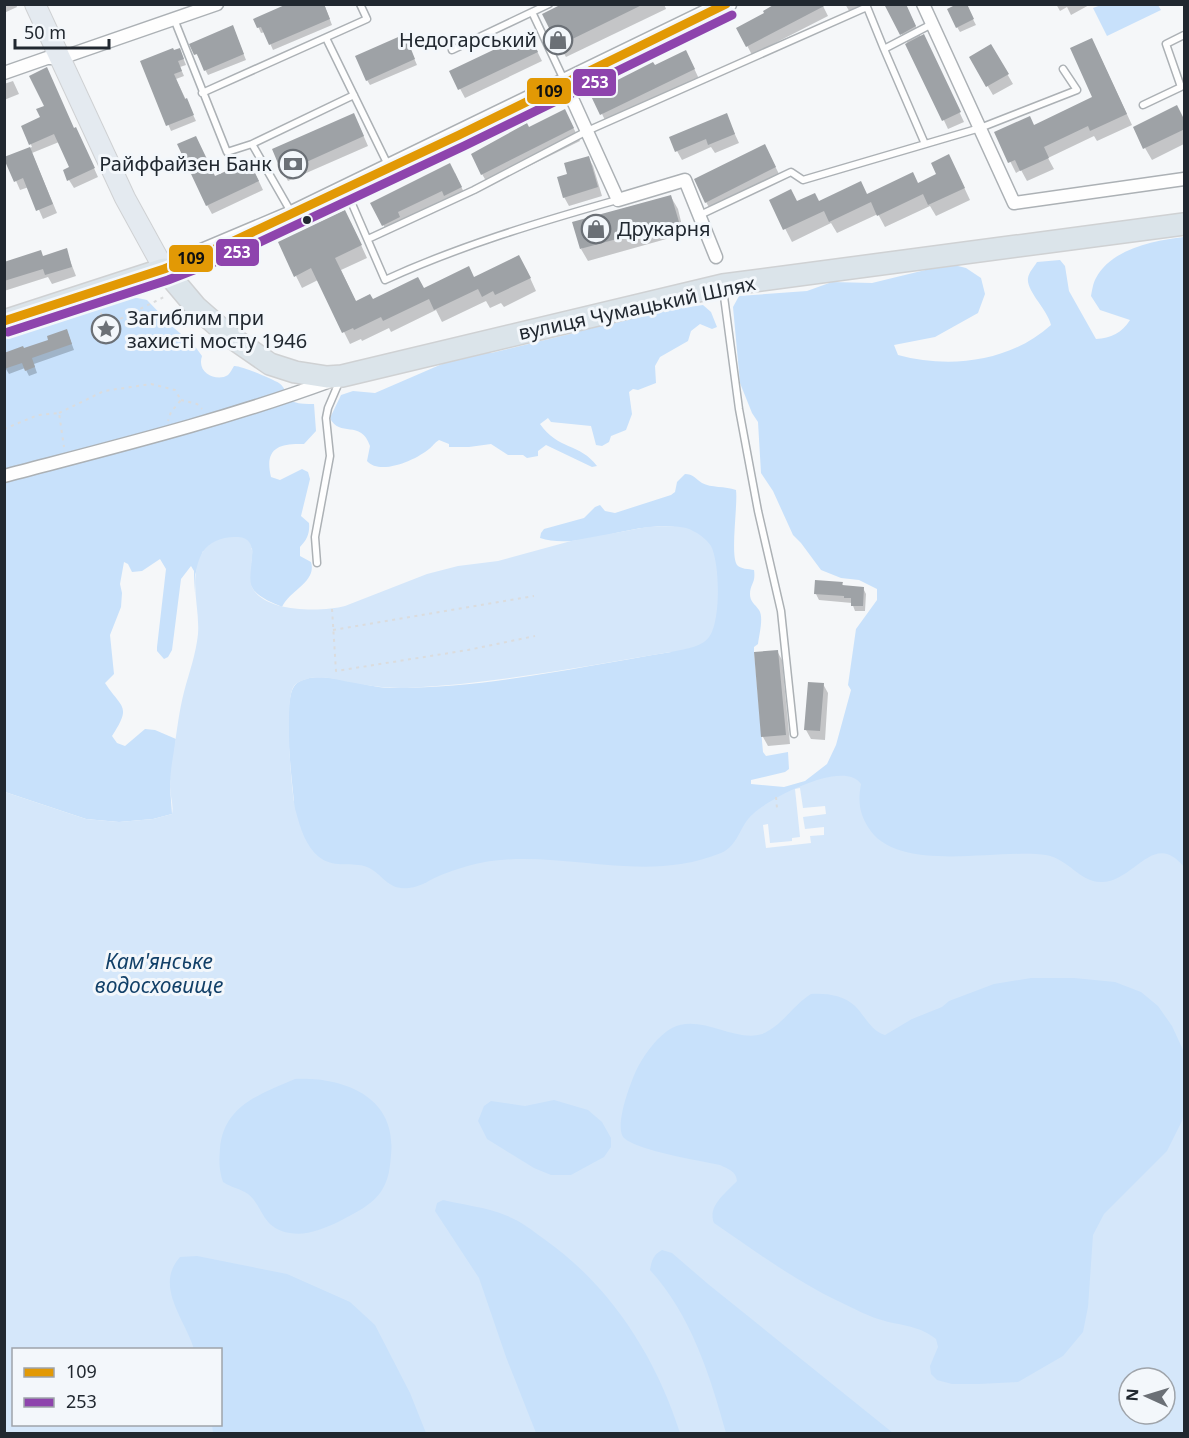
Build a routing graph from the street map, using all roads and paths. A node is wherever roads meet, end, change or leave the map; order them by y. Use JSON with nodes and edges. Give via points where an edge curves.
{"nodes":[{"id":1,"x":35,"y":4,"type":"edge"},
{"id":2,"x":217,"y":4,"type":"edge"},
{"id":3,"x":360,"y":4,"type":"edge"},
{"id":4,"x":549,"y":4,"type":"edge"},
{"id":5,"x":727,"y":4,"type":"edge"},
{"id":6,"x":923,"y":4,"type":"edge"},
{"id":7,"x":696,"y":11,"type":"edge"},
{"id":8,"x":532,"y":12,"type":"junction"},
{"id":9,"x":174,"y":19,"type":"junction"},
{"id":10,"x":932,"y":24,"type":"junction"},
{"id":11,"x":1185,"y":35,"type":"edge"},
{"id":12,"x":326,"y":38,"type":"junction"},
{"id":13,"x":884,"y":49,"type":"junction"},
{"id":14,"x":452,"y":50,"type":"dead end"},
{"id":15,"x":61,"y":58,"type":"junction"},
{"id":16,"x":1063,"y":69,"type":"dead end"},
{"id":17,"x":4,"y":73,"type":"edge"},
{"id":18,"x":565,"y":83,"type":"junction"},
{"id":19,"x":202,"y":93,"type":"junction"},
{"id":20,"x":354,"y":95,"type":"junction"},
{"id":21,"x":1143,"y":105,"type":"dead end"},
{"id":22,"x":980,"y":128,"type":"junction"},
{"id":23,"x":586,"y":130,"type":"junction"},
{"id":24,"x":252,"y":144,"type":"junction"},
{"id":25,"x":926,"y":144,"type":"junction"},
{"id":26,"x":389,"y":168,"type":"junction"},
{"id":27,"x":1185,"y":179,"type":"edge"},
{"id":28,"x":345,"y":189,"type":"junction"},
{"id":29,"x":618,"y":200,"type":"junction"},
{"id":30,"x":292,"y":215,"type":"junction"},
{"id":31,"x":699,"y":215,"type":"junction"},
{"id":32,"x":1185,"y":224,"type":"edge"},
{"id":33,"x":368,"y":239,"type":"junction"},
{"id":34,"x":716,"y":257,"type":"dead end"},
{"id":35,"x":164,"y":269,"type":"junction"},
{"id":36,"x":723,"y":285,"type":"junction"},
{"id":37,"x":182,"y":289,"type":"junction"},
{"id":38,"x":4,"y":321,"type":"edge"},
{"id":39,"x":106,"y":326,"type":"dead end"},
{"id":40,"x":342,"y":376,"type":"junction"},
{"id":41,"x":181,"y":400,"type":"junction"},
{"id":42,"x":59,"y":413,"type":"junction"},
{"id":43,"x":209,"y":420,"type":"junction"},
{"id":44,"x":4,"y":429,"type":"edge"},
{"id":45,"x":171,"y":431,"type":"junction"},
{"id":46,"x":66,"y":459,"type":"junction"},
{"id":47,"x":4,"y":476,"type":"edge"},
{"id":48,"x":317,"y":563,"type":"dead end"},
{"id":49,"x":534,"y":596,"type":"dead end"},
{"id":50,"x":332,"y":609,"type":"dead end"},
{"id":51,"x":333,"y":630,"type":"junction"},
{"id":52,"x":535,"y":636,"type":"dead end"},
{"id":53,"x":794,"y":734,"type":"dead end"},
{"id":54,"x":776,"y":797,"type":"dead end"},
{"id":55,"x":777,"y":808,"type":"dead end"}],
"edges":[{"from":1,"to":15,"type":"main road"},
{"from":2,"to":9,"type":"street"},
{"from":3,"to":12,"type":"lane","via":[[367,20]]},
{"from":4,"to":8,"type":"lane"},
{"from":5,"to":7,"type":"main road"},
{"from":6,"to":10,"type":"street"},
{"from":7,"to":18,"type":"main road","via":[[674,32]]},
{"from":8,"to":14,"type":"lane"},
{"from":8,"to":18,"type":"lane"},
{"from":9,"to":15,"type":"street"},
{"from":9,"to":19,"type":"lane"},
{"from":10,"to":13,"type":"lane"},
{"from":10,"to":22,"type":"street"},
{"from":11,"to":21,"type":"lane","via":[[1166,44],[1181,87]]},
{"from":12,"to":19,"type":"lane"},
{"from":12,"to":20,"type":"lane"},
{"from":13,"to":23,"type":"lane","via":[[867,7]]},
{"from":13,"to":25,"type":"lane"},
{"from":15,"to":17,"type":"street","via":[[47,58]]},
{"from":15,"to":35,"type":"main road","via":[[125,198]]},
{"from":16,"to":22,"type":"lane","via":[[1077,90]]},
{"from":18,"to":23,"type":"street"},
{"from":18,"to":26,"type":"main road"},
{"from":19,"to":24,"type":"lane","via":[[226,152]]},
{"from":20,"to":24,"type":"lane"},
{"from":20,"to":26,"type":"lane"},
{"from":22,"to":25,"type":"lane"},
{"from":22,"to":27,"type":"street","via":[[1014,203]]},
{"from":23,"to":29,"type":"street"},
{"from":23,"to":33,"type":"lane","via":[[474,190]]},
{"from":24,"to":30,"type":"lane"},
{"from":25,"to":31,"type":"lane","via":[[803,180],[791,172]]},
{"from":26,"to":28,"type":"main road"},
{"from":28,"to":30,"type":"main road"},
{"from":28,"to":33,"type":"lane"},
{"from":29,"to":31,"type":"street","via":[[685,180]]},
{"from":29,"to":33,"type":"lane","via":[[423,263],[385,280]]},
{"from":30,"to":35,"type":"main road"},
{"from":31,"to":34,"type":"street"},
{"from":32,"to":36,"type":"highway","name":"вулиця Чумацький Шлях"},
{"from":35,"to":37,"type":"highway","name":"вулиця Чумацький Шлях"},
{"from":35,"to":38,"type":"highway"},
{"from":36,"to":40,"type":"highway","name":"вулиця Чумацький Шлях"},
{"from":36,"to":53,"type":"lane","via":[[739,409],[781,611]]},
{"from":37,"to":39,"type":"path"},
{"from":37,"to":40,"type":"highway","name":"вулиця Чумацький Шлях","via":[[228,335],[270,364],[295,372]]},
{"from":40,"to":43,"type":"street"},
{"from":40,"to":48,"type":"lane","via":[[326,418],[330,456],[315,537]]},
{"from":41,"to":42,"type":"path","via":[[175,390],[151,384],[104,391]]},
{"from":41,"to":43,"type":"path","via":[[197,404]]},
{"from":41,"to":45,"type":"path","via":[[171,412]]},
{"from":42,"to":44,"type":"path","via":[[38,414]]},
{"from":42,"to":46,"type":"path"},
{"from":43,"to":45,"type":"street"},
{"from":45,"to":46,"type":"street"},
{"from":46,"to":47,"type":"street"},
{"from":49,"to":51,"type":"path"},
{"from":50,"to":51,"type":"path"},
{"from":51,"to":52,"type":"path","via":[[336,671]]},
{"from":54,"to":55,"type":"path"}]}
